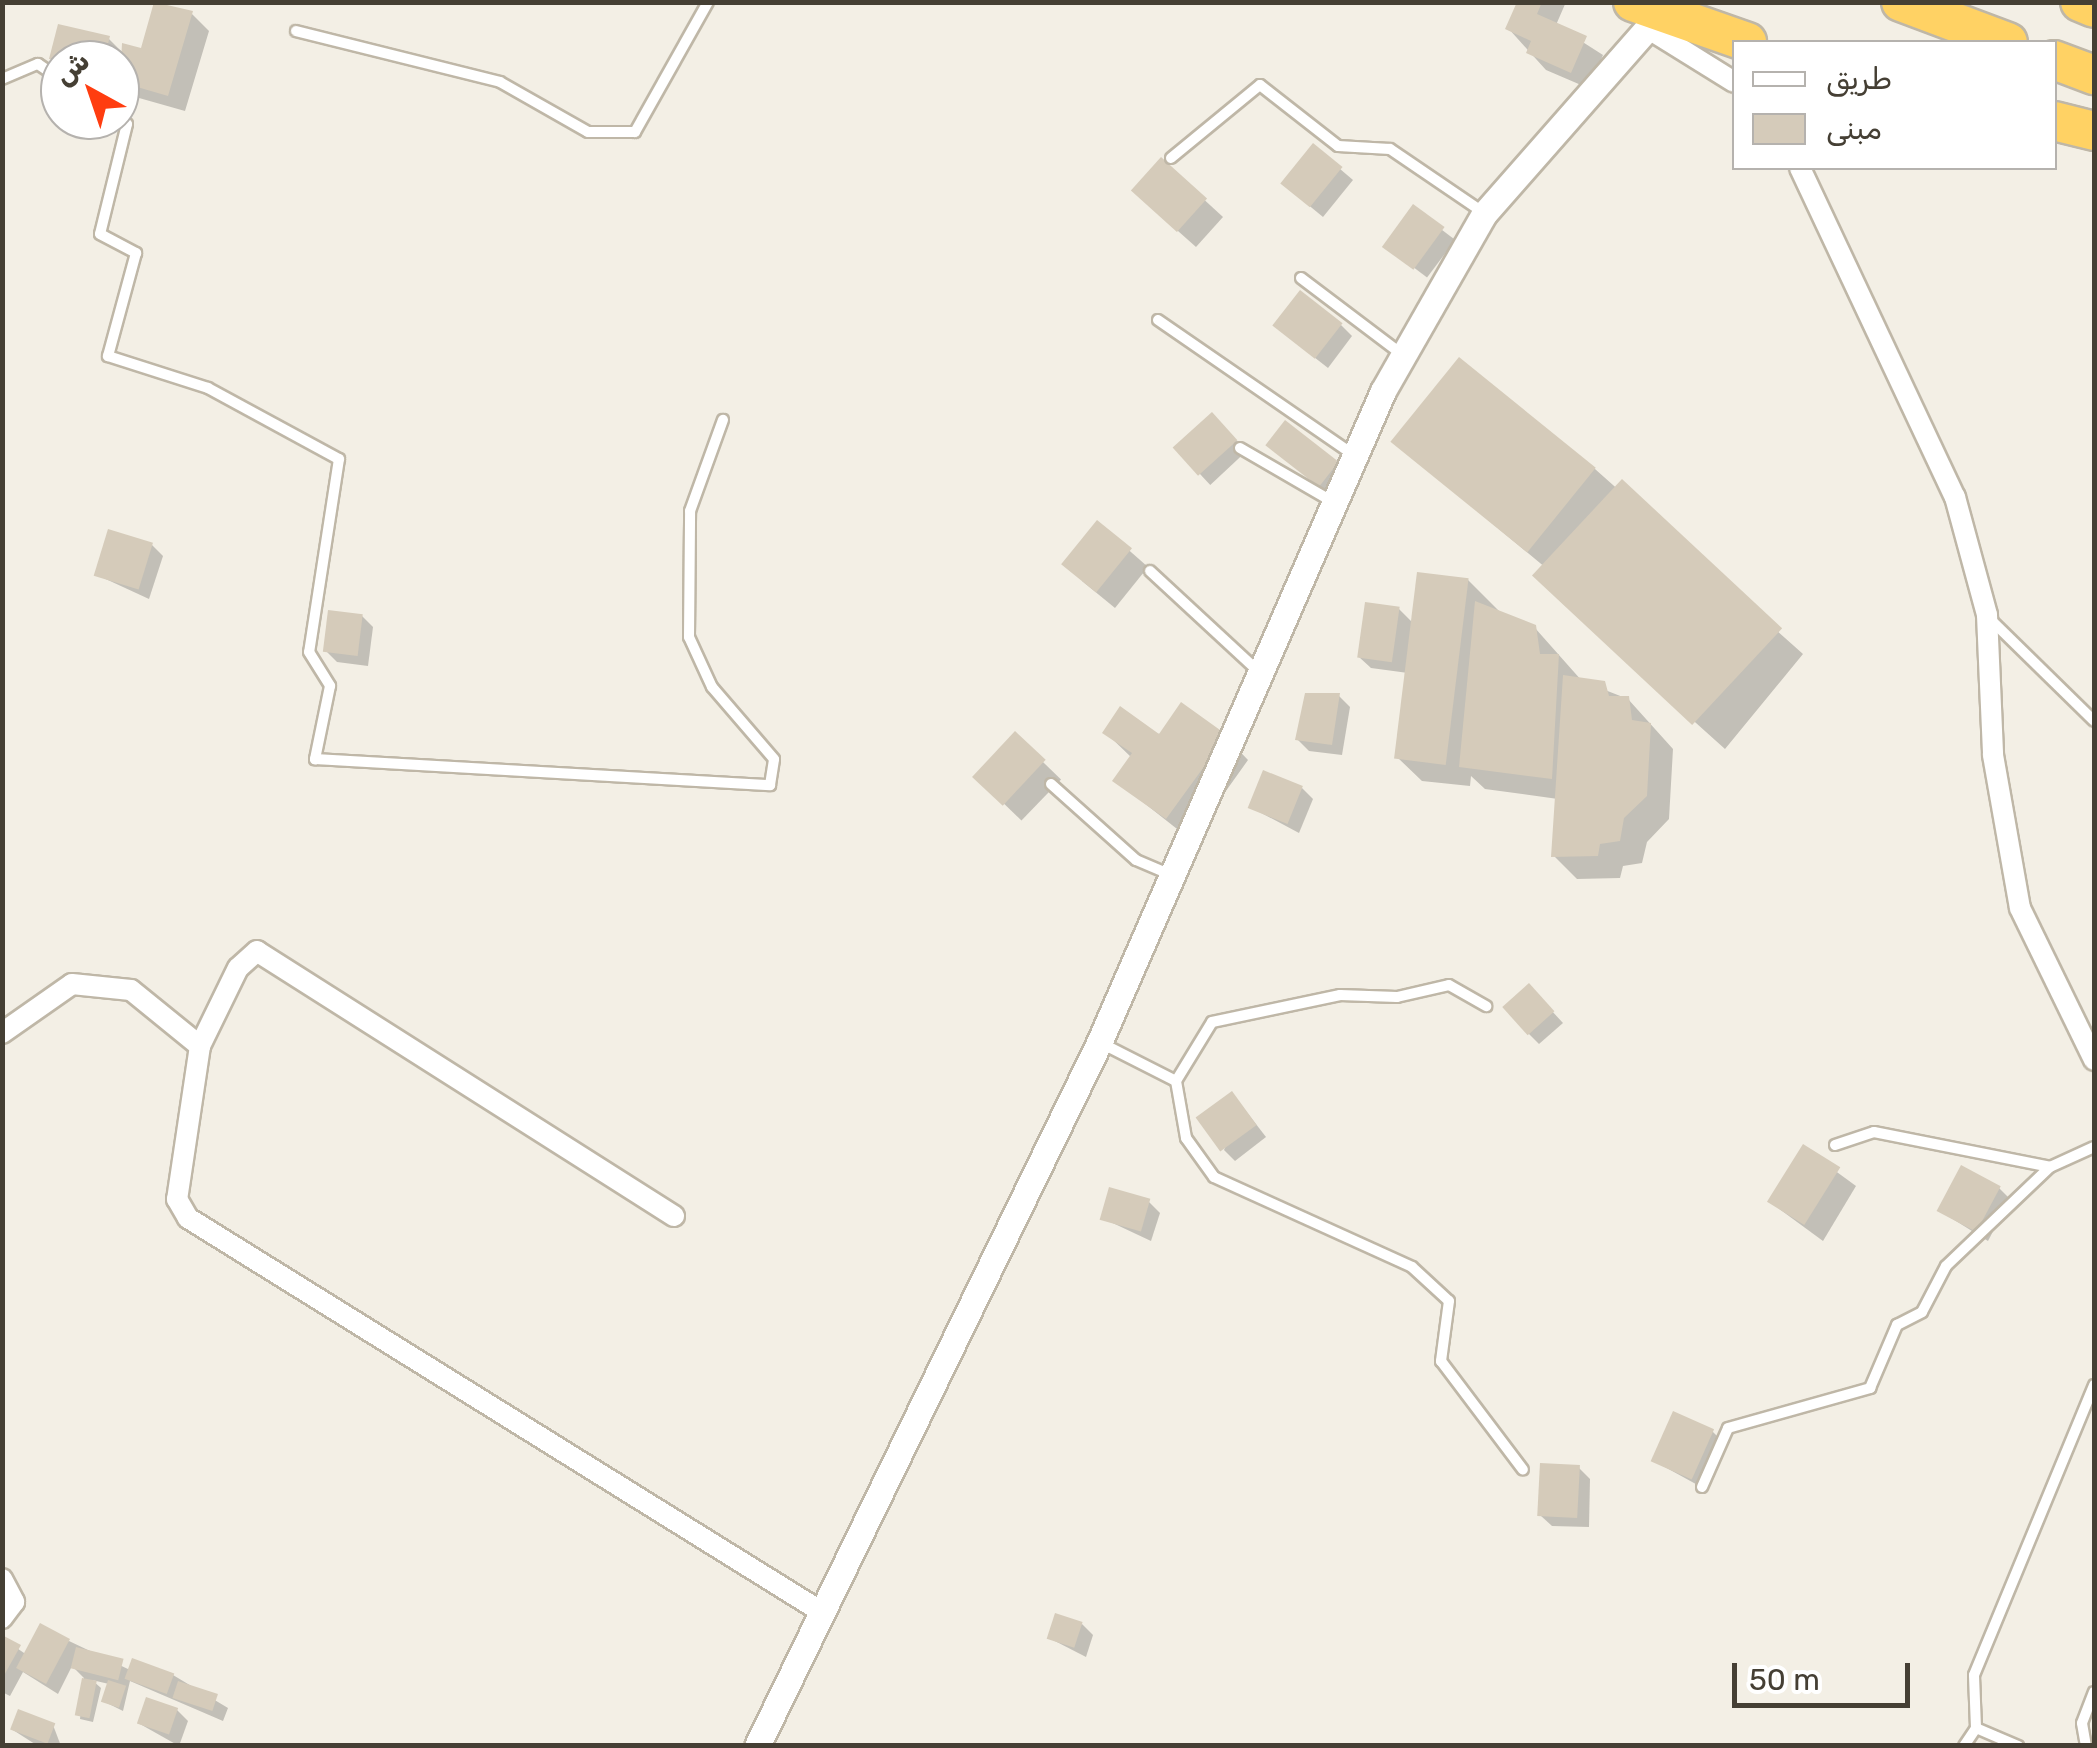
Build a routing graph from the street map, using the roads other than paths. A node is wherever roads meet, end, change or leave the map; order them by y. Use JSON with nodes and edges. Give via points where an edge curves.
{"nodes":[{"id":1,"x":708,"y":2,"type":"edge"},
{"id":2,"x":1902,"y":2,"type":"edge"},
{"id":3,"x":2080,"y":2,"type":"edge"},
{"id":4,"x":2094,"y":8,"type":"edge"},
{"id":5,"x":1653,"y":12,"type":"edge"},
{"id":6,"x":296,"y":31,"type":"dead end"},
{"id":7,"x":1740,"y":40,"type":"edge"},
{"id":8,"x":2003,"y":40,"type":"edge"},
{"id":9,"x":2057,"y":61,"type":"edge"},
{"id":10,"x":40,"y":65,"type":"edge"},
{"id":11,"x":2094,"y":75,"type":"edge"},
{"id":12,"x":2,"y":80,"type":"edge"},
{"id":13,"x":1732,"y":80,"type":"edge"},
{"id":14,"x":2057,"y":122,"type":"edge"},
{"id":15,"x":2094,"y":131,"type":"edge"},
{"id":16,"x":123,"y":140,"type":"edge"},
{"id":17,"x":1171,"y":158,"type":"dead end"},
{"id":18,"x":1801,"y":170,"type":"edge"},
{"id":19,"x":1484,"y":214,"type":"junction"},
{"id":20,"x":1301,"y":278,"type":"dead end"},
{"id":21,"x":1158,"y":320,"type":"dead end"},
{"id":22,"x":1404,"y":356,"type":"junction"},
{"id":23,"x":723,"y":420,"type":"dead end"},
{"id":24,"x":1240,"y":448,"type":"dead end"},
{"id":25,"x":1355,"y":456,"type":"junction"},
{"id":26,"x":1335,"y":503,"type":"junction"},
{"id":27,"x":1150,"y":571,"type":"dead end"},
{"id":28,"x":1987,"y":616,"type":"junction"},
{"id":29,"x":1260,"y":674,"type":"junction"},
{"id":30,"x":2094,"y":721,"type":"edge"},
{"id":31,"x":1051,"y":784,"type":"dead end"},
{"id":32,"x":1172,"y":875,"type":"junction"},
{"id":33,"x":1486,"y":1006,"type":"dead end"},
{"id":34,"x":2,"y":1034,"type":"edge"},
{"id":35,"x":1099,"y":1042,"type":"junction"},
{"id":36,"x":200,"y":1046,"type":"junction"},
{"id":37,"x":2094,"y":1060,"type":"edge"},
{"id":38,"x":1176,"y":1082,"type":"junction"},
{"id":39,"x":1836,"y":1145,"type":"dead end"},
{"id":40,"x":2094,"y":1147,"type":"edge"},
{"id":41,"x":2050,"y":1166,"type":"junction"},
{"id":42,"x":674,"y":1216,"type":"dead end"},
{"id":43,"x":2094,"y":1385,"type":"edge"},
{"id":44,"x":1523,"y":1470,"type":"dead end"},
{"id":45,"x":1702,"y":1487,"type":"dead end"},
{"id":46,"x":2,"y":1578,"type":"edge"},
{"id":47,"x":820,"y":1611,"type":"junction"},
{"id":48,"x":2,"y":1618,"type":"edge"},
{"id":49,"x":2094,"y":1692,"type":"edge"},
{"id":50,"x":1976,"y":1728,"type":"junction"},
{"id":51,"x":756,"y":1746,"type":"edge"},
{"id":52,"x":1964,"y":1746,"type":"edge"},
{"id":53,"x":2018,"y":1746,"type":"edge"},
{"id":54,"x":2086,"y":1746,"type":"edge"}],
"edges":[{"from":1,"to":6,"type":"lane","via":[[634,132],[588,132],[500,82]]},
{"from":2,"to":8,"type":"highway"},
{"from":3,"to":4,"type":"highway"},
{"from":5,"to":7,"type":"highway"},
{"from":5,"to":13,"type":"street"},
{"from":5,"to":19,"type":"street"},
{"from":9,"to":11,"type":"highway"},
{"from":10,"to":12,"type":"lane"},
{"from":14,"to":15,"type":"highway"},
{"from":16,"to":23,"type":"lane","via":[[100,234],[136,253],[108,356],[208,388],[339,459],[310,652],[330,686],[314,759],[770,785],[774,759],[712,687],[689,637],[690,511]]},
{"from":17,"to":19,"type":"lane","via":[[1260,85],[1338,146],[1390,149]]},
{"from":18,"to":28,"type":"street","via":[[1955,497]]},
{"from":19,"to":22,"type":"street"},
{"from":20,"to":22,"type":"lane"},
{"from":21,"to":25,"type":"lane"},
{"from":22,"to":25,"type":"street"},
{"from":24,"to":26,"type":"lane"},
{"from":25,"to":26,"type":"street"},
{"from":26,"to":29,"type":"street"},
{"from":27,"to":29,"type":"lane"},
{"from":28,"to":30,"type":"lane"},
{"from":28,"to":37,"type":"street","via":[[1993,755],[2020,908]]},
{"from":29,"to":32,"type":"street"},
{"from":31,"to":32,"type":"lane","via":[[1136,860]]},
{"from":32,"to":35,"type":"street"},
{"from":33,"to":38,"type":"lane","via":[[1449,985],[1398,997],[1340,994],[1212,1022]]},
{"from":34,"to":36,"type":"street","via":[[72,984],[131,990]]},
{"from":35,"to":38,"type":"lane"},
{"from":35,"to":47,"type":"street"},
{"from":36,"to":42,"type":"street","via":[[238,968],[257,951]]},
{"from":36,"to":47,"type":"street","via":[[178,1199],[188,1218]]},
{"from":38,"to":44,"type":"lane","via":[[1186,1138],[1214,1177],[1412,1267],[1449,1301],[1441,1361]]},
{"from":39,"to":41,"type":"lane","via":[[1874,1132]]},
{"from":40,"to":41,"type":"lane"},
{"from":41,"to":45,"type":"lane","via":[[1946,1266],[1922,1312],[1898,1325],[1870,1388],[1728,1428]]},
{"from":43,"to":50,"type":"lane","via":[[1974,1674]]},
{"from":46,"to":48,"type":"street","via":[[14,1602]]},
{"from":47,"to":51,"type":"street"},
{"from":49,"to":54,"type":"lane","via":[[2082,1723]]},
{"from":50,"to":52,"type":"lane"},
{"from":50,"to":53,"type":"lane"}]}
